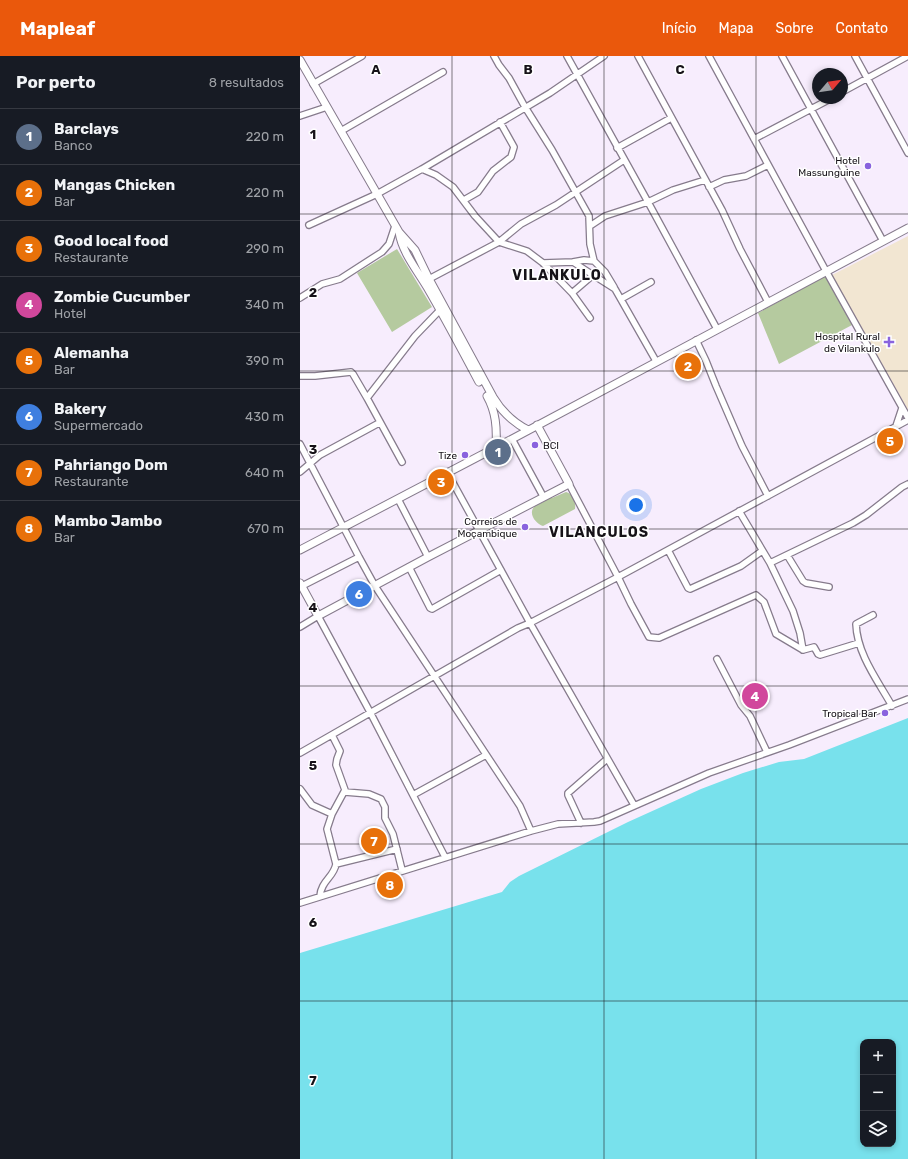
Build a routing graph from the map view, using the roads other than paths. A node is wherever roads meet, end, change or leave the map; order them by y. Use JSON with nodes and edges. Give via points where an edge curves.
{"nodes":[{"id":1,"x":362,"y":56,"type":"edge"},
{"id":2,"x":494,"y":56,"type":"edge"},
{"id":3,"x":567,"y":56,"type":"edge"},
{"id":4,"x":604,"y":56,"type":"edge"},
{"id":5,"x":638,"y":56,"type":"edge"},
{"id":6,"x":709,"y":56,"type":"edge"},
{"id":7,"x":782,"y":56,"type":"edge"},
{"id":8,"x":855,"y":56,"type":"edge"},
{"id":9,"x":908,"y":56,"type":"edge"},
{"id":10,"x":300,"y":60,"type":"edge"},
{"id":11,"x":442,"y":72,"type":"dead end"},
{"id":12,"x":576,"y":74,"type":"junction"},
{"id":13,"x":867,"y":79,"type":"junction"},
{"id":14,"x":313,"y":84,"type":"junction"},
{"id":15,"x":848,"y":89,"type":"edge"},
{"id":16,"x":821,"y":104,"type":"edge"},
{"id":17,"x":327,"y":107,"type":"junction"},
{"id":18,"x":525,"y":107,"type":"junction"},
{"id":19,"x":811,"y":109,"type":"junction"},
{"id":20,"x":300,"y":116,"type":"edge"},
{"id":21,"x":671,"y":118,"type":"junction"},
{"id":22,"x":500,"y":122,"type":"junction"},
{"id":23,"x":340,"y":131,"type":"junction"},
{"id":24,"x":754,"y":139,"type":"junction"},
{"id":25,"x":617,"y":148,"type":"junction"},
{"id":26,"x":908,"y":153,"type":"edge"},
{"id":27,"x":624,"y":160,"type":"junction"},
{"id":28,"x":768,"y":164,"type":"junction"},
{"id":29,"x":422,"y":169,"type":"junction"},
{"id":30,"x":705,"y":180,"type":"junction"},
{"id":31,"x":709,"y":187,"type":"junction"},
{"id":32,"x":575,"y":192,"type":"junction"},
{"id":33,"x":377,"y":194,"type":"junction"},
{"id":34,"x":464,"y":200,"type":"junction"},
{"id":35,"x":648,"y":202,"type":"junction"},
{"id":36,"x":589,"y":216,"type":"junction"},
{"id":37,"x":605,"y":216,"type":"junction"},
{"id":38,"x":309,"y":225,"type":"dead end"},
{"id":39,"x":590,"y":226,"type":"junction"},
{"id":40,"x":908,"y":228,"type":"edge"},
{"id":41,"x":397,"y":229,"type":"junction"},
{"id":42,"x":883,"y":241,"type":"junction"},
{"id":43,"x":499,"y":242,"type":"junction"},
{"id":44,"x":411,"y":244,"type":"junction"},
{"id":45,"x":404,"y":248,"type":"junction"},
{"id":46,"x":416,"y":253,"type":"junction"},
{"id":47,"x":409,"y":257,"type":"junction"},
{"id":48,"x":594,"y":261,"type":"junction"},
{"id":49,"x":573,"y":262,"type":"junction"},
{"id":50,"x":543,"y":263,"type":"junction"},
{"id":51,"x":826,"y":271,"type":"junction"},
{"id":52,"x":593,"y":275,"type":"junction"},
{"id":53,"x":429,"y":279,"type":"junction"},
{"id":54,"x":651,"y":282,"type":"dead end"},
{"id":55,"x":616,"y":289,"type":"junction"},
{"id":56,"x":572,"y":293,"type":"junction"},
{"id":57,"x":300,"y":298,"type":"edge"},
{"id":58,"x":621,"y":299,"type":"junction"},
{"id":59,"x":768,"y":302,"type":"junction"},
{"id":60,"x":440,"y":310,"type":"junction"},
{"id":61,"x":590,"y":318,"type":"dead end"},
{"id":62,"x":716,"y":329,"type":"junction"},
{"id":63,"x":696,"y":340,"type":"junction"},
{"id":64,"x":656,"y":361,"type":"junction"},
{"id":65,"x":300,"y":376,"type":"edge"},
{"id":66,"x":367,"y":398,"type":"junction"},
{"id":67,"x":902,"y":408,"type":"junction"},
{"id":68,"x":908,"y":419,"type":"edge"},
{"id":69,"x":379,"y":422,"type":"junction"},
{"id":70,"x":537,"y":425,"type":"junction"},
{"id":71,"x":896,"y":426,"type":"junction"},
{"id":72,"x":528,"y":430,"type":"junction"},
{"id":73,"x":512,"y":439,"type":"junction"},
{"id":74,"x":300,"y":444,"type":"edge"},
{"id":75,"x":496,"y":446,"type":"junction"},
{"id":76,"x":402,"y":462,"type":"dead end"},
{"id":77,"x":311,"y":463,"type":"junction"},
{"id":78,"x":300,"y":472,"type":"edge"},
{"id":79,"x":448,"y":472,"type":"junction"},
{"id":80,"x":569,"y":484,"type":"junction"},
{"id":81,"x":908,"y":484,"type":"edge"},
{"id":82,"x":544,"y":496,"type":"junction"},
{"id":83,"x":768,"y":496,"type":"junction"},
{"id":84,"x":398,"y":499,"type":"junction"},
{"id":85,"x":739,"y":512,"type":"junction"},
{"id":86,"x":343,"y":527,"type":"junction"},
{"id":87,"x":480,"y":530,"type":"junction"},
{"id":88,"x":300,"y":550,"type":"edge"},
{"id":89,"x":668,"y":550,"type":"junction"},
{"id":90,"x":762,"y":551,"type":"junction"},
{"id":91,"x":786,"y":555,"type":"junction"},
{"id":92,"x":359,"y":557,"type":"junction"},
{"id":93,"x":428,"y":557,"type":"junction"},
{"id":94,"x":770,"y":564,"type":"junction"},
{"id":95,"x":409,"y":567,"type":"junction"},
{"id":96,"x":502,"y":570,"type":"junction"},
{"id":97,"x":618,"y":577,"type":"junction"},
{"id":98,"x":301,"y":585,"type":"edge"},
{"id":99,"x":375,"y":586,"type":"junction"},
{"id":100,"x":829,"y":586,"type":"dead end"},
{"id":101,"x":872,"y":615,"type":"dead end"},
{"id":102,"x":318,"y":616,"type":"junction"},
{"id":103,"x":530,"y":624,"type":"junction"},
{"id":104,"x":300,"y":627,"type":"edge"},
{"id":105,"x":859,"y":643,"type":"junction"},
{"id":106,"x":803,"y":650,"type":"junction"},
{"id":107,"x":717,"y":659,"type":"dead end"},
{"id":108,"x":433,"y":676,"type":"junction"},
{"id":109,"x":908,"y":699,"type":"edge"},
{"id":110,"x":892,"y":706,"type":"junction"},
{"id":111,"x":370,"y":712,"type":"junction"},
{"id":112,"x":332,"y":735,"type":"junction"},
{"id":113,"x":767,"y":752,"type":"junction"},
{"id":114,"x":300,"y":753,"type":"edge"},
{"id":115,"x":486,"y":755,"type":"junction"},
{"id":116,"x":608,"y":759,"type":"junction"},
{"id":117,"x":300,"y":789,"type":"edge"},
{"id":118,"x":345,"y":792,"type":"junction"},
{"id":119,"x":413,"y":795,"type":"junction"},
{"id":120,"x":634,"y":805,"type":"junction"},
{"id":121,"x":332,"y":814,"type":"junction"},
{"id":122,"x":581,"y":823,"type":"junction"},
{"id":123,"x":531,"y":831,"type":"junction"},
{"id":124,"x":397,"y":850,"type":"junction"},
{"id":125,"x":445,"y":857,"type":"junction"},
{"id":126,"x":336,"y":864,"type":"junction"},
{"id":127,"x":402,"y":870,"type":"junction"},
{"id":128,"x":320,"y":896,"type":"junction"},
{"id":129,"x":300,"y":903,"type":"edge"}],
"edges":[{"from":1,"to":14,"type":"street"},
{"from":2,"to":18,"type":"street"},
{"from":3,"to":12,"type":"street"},
{"from":4,"to":12,"type":"street"},
{"from":5,"to":21,"type":"street"},
{"from":6,"to":24,"type":"street"},
{"from":7,"to":19,"type":"street"},
{"from":8,"to":13,"type":"street"},
{"from":9,"to":13,"type":"street"},
{"from":10,"to":14,"type":"main road"},
{"from":11,"to":23,"type":"street"},
{"from":12,"to":18,"type":"street"},
{"from":12,"to":25,"type":"street"},
{"from":13,"to":15,"type":"street"},
{"from":13,"to":26,"type":"street"},
{"from":14,"to":17,"type":"main road"},
{"from":16,"to":19,"type":"street"},
{"from":17,"to":20,"type":"street"},
{"from":17,"to":23,"type":"main road"},
{"from":18,"to":22,"type":"street"},
{"from":18,"to":32,"type":"street"},
{"from":19,"to":24,"type":"street"},
{"from":19,"to":42,"type":"street"},
{"from":21,"to":25,"type":"street"},
{"from":21,"to":30,"type":"street"},
{"from":22,"to":29,"type":"street"},
{"from":22,"to":34,"type":"street","via":[[514,147],[512,155],[493,171],[478,192]]},
{"from":23,"to":33,"type":"main road"},
{"from":24,"to":28,"type":"street"},
{"from":25,"to":27,"type":"street"},
{"from":27,"to":32,"type":"street"},
{"from":27,"to":35,"type":"street"},
{"from":28,"to":31,"type":"street","via":[[746,176],[724,180]]},
{"from":28,"to":51,"type":"street"},
{"from":29,"to":33,"type":"street"},
{"from":29,"to":34,"type":"street","via":[[453,186]]},
{"from":30,"to":31,"type":"street"},
{"from":30,"to":35,"type":"street","via":[[673,190]]},
{"from":31,"to":59,"type":"street"},
{"from":32,"to":36,"type":"street"},
{"from":32,"to":43,"type":"street","via":[[521,224]]},
{"from":33,"to":38,"type":"street"},
{"from":33,"to":41,"type":"main road"},
{"from":34,"to":43,"type":"street"},
{"from":35,"to":37,"type":"street"},
{"from":35,"to":62,"type":"street"},
{"from":36,"to":37,"type":"street"},
{"from":36,"to":39,"type":"street"},
{"from":37,"to":39,"type":"street"},
{"from":39,"to":48,"type":"street","via":[[590,244]]},
{"from":40,"to":42,"type":"main road"},
{"from":41,"to":44,"type":"main road"},
{"from":41,"to":45,"type":"main road"},
{"from":41,"to":57,"type":"street","via":[[382,252],[340,279],[322,284]]},
{"from":42,"to":51,"type":"main road"},
{"from":43,"to":50,"type":"street","via":[[528,251]]},
{"from":43,"to":53,"type":"street"},
{"from":44,"to":45,"type":"main road"},
{"from":44,"to":46,"type":"main road"},
{"from":45,"to":47,"type":"main road"},
{"from":46,"to":47,"type":"main road"},
{"from":46,"to":53,"type":"main road"},
{"from":47,"to":60,"type":"main road"},
{"from":48,"to":49,"type":"street"},
{"from":48,"to":55,"type":"street"},
{"from":49,"to":50,"type":"street"},
{"from":49,"to":52,"type":"street"},
{"from":50,"to":56,"type":"street"},
{"from":51,"to":59,"type":"main road"},
{"from":51,"to":67,"type":"street"},
{"from":52,"to":55,"type":"street"},
{"from":52,"to":56,"type":"street"},
{"from":53,"to":72,"type":"main road","via":[[500,408],[513,421]]},
{"from":54,"to":58,"type":"street"},
{"from":55,"to":58,"type":"street"},
{"from":56,"to":61,"type":"street"},
{"from":58,"to":64,"type":"street"},
{"from":59,"to":62,"type":"main road"},
{"from":60,"to":66,"type":"street","via":[[415,336]]},
{"from":60,"to":75,"type":"main road","via":[[491,403],[496,418]]},
{"from":62,"to":63,"type":"main road"},
{"from":63,"to":64,"type":"main road"},
{"from":63,"to":83,"type":"street","via":[[742,446]]},
{"from":64,"to":70,"type":"main road"},
{"from":65,"to":66,"type":"street","via":[[351,372]]},
{"from":66,"to":69,"type":"street"},
{"from":67,"to":68,"type":"street"},
{"from":67,"to":71,"type":"street"},
{"from":68,"to":71,"type":"street"},
{"from":69,"to":76,"type":"street"},
{"from":69,"to":77,"type":"street","via":[[320,455]]},
{"from":70,"to":72,"type":"main road"},
{"from":70,"to":80,"type":"main road"},
{"from":71,"to":83,"type":"street"},
{"from":72,"to":73,"type":"main road"},
{"from":73,"to":75,"type":"main road"},
{"from":73,"to":82,"type":"street"},
{"from":74,"to":77,"type":"street"},
{"from":75,"to":79,"type":"main road"},
{"from":77,"to":78,"type":"street"},
{"from":77,"to":86,"type":"street"},
{"from":79,"to":84,"type":"main road"},
{"from":79,"to":87,"type":"street"},
{"from":80,"to":82,"type":"main road"},
{"from":80,"to":97,"type":"street"},
{"from":81,"to":91,"type":"street","via":[[853,523]]},
{"from":82,"to":87,"type":"main road"},
{"from":83,"to":85,"type":"street"},
{"from":84,"to":86,"type":"main road"},
{"from":84,"to":93,"type":"street"},
{"from":85,"to":89,"type":"street"},
{"from":85,"to":90,"type":"street"},
{"from":86,"to":88,"type":"main road"},
{"from":86,"to":92,"type":"street"},
{"from":87,"to":93,"type":"main road"},
{"from":87,"to":96,"type":"street"},
{"from":89,"to":90,"type":"street","via":[[690,589],[742,566]]},
{"from":89,"to":97,"type":"street"},
{"from":90,"to":94,"type":"street"},
{"from":91,"to":94,"type":"street"},
{"from":91,"to":100,"type":"street","via":[[803,581]]},
{"from":92,"to":98,"type":"street"},
{"from":92,"to":99,"type":"street"},
{"from":93,"to":95,"type":"main road"},
{"from":94,"to":106,"type":"street","via":[[793,611]]},
{"from":95,"to":96,"type":"street","via":[[432,609]]},
{"from":95,"to":99,"type":"main road"},
{"from":96,"to":103,"type":"street"},
{"from":97,"to":103,"type":"street"},
{"from":97,"to":106,"type":"street","via":[[649,637],[659,638],[756,595],[764,602],[776,634]]},
{"from":98,"to":102,"type":"main road"},
{"from":99,"to":102,"type":"main road"},
{"from":99,"to":108,"type":"street"},
{"from":101,"to":105,"type":"street","via":[[856,624]]},
{"from":102,"to":104,"type":"street"},
{"from":102,"to":111,"type":"street"},
{"from":103,"to":108,"type":"street","via":[[518,628]]},
{"from":103,"to":116,"type":"street"},
{"from":105,"to":106,"type":"street","via":[[820,655],[814,647]]},
{"from":105,"to":110,"type":"street"},
{"from":107,"to":113,"type":"street","via":[[741,705],[750,716]]},
{"from":108,"to":111,"type":"street"},
{"from":108,"to":115,"type":"street"},
{"from":109,"to":110,"type":"street"},
{"from":110,"to":113,"type":"street"},
{"from":111,"to":112,"type":"street"},
{"from":111,"to":119,"type":"street"},
{"from":112,"to":114,"type":"street"},
{"from":112,"to":118,"type":"street","via":[[340,751],[336,765]]},
{"from":113,"to":120,"type":"street"},
{"from":115,"to":119,"type":"street"},
{"from":115,"to":123,"type":"street","via":[[520,806]]},
{"from":116,"to":120,"type":"street"},
{"from":116,"to":122,"type":"street","via":[[568,793]]},
{"from":117,"to":121,"type":"street","via":[[312,805]]},
{"from":118,"to":121,"type":"street"},
{"from":118,"to":124,"type":"street","via":[[369,794],[381,799]]},
{"from":119,"to":125,"type":"street"},
{"from":120,"to":122,"type":"street","via":[[600,821]]},
{"from":121,"to":126,"type":"street","via":[[327,831]]},
{"from":122,"to":123,"type":"street","via":[[558,824]]},
{"from":123,"to":125,"type":"street"},
{"from":124,"to":126,"type":"street"},
{"from":124,"to":127,"type":"street"},
{"from":125,"to":127,"type":"street"},
{"from":126,"to":128,"type":"street","via":[[322,887]]},
{"from":127,"to":128,"type":"street"},
{"from":128,"to":129,"type":"street"}]}
